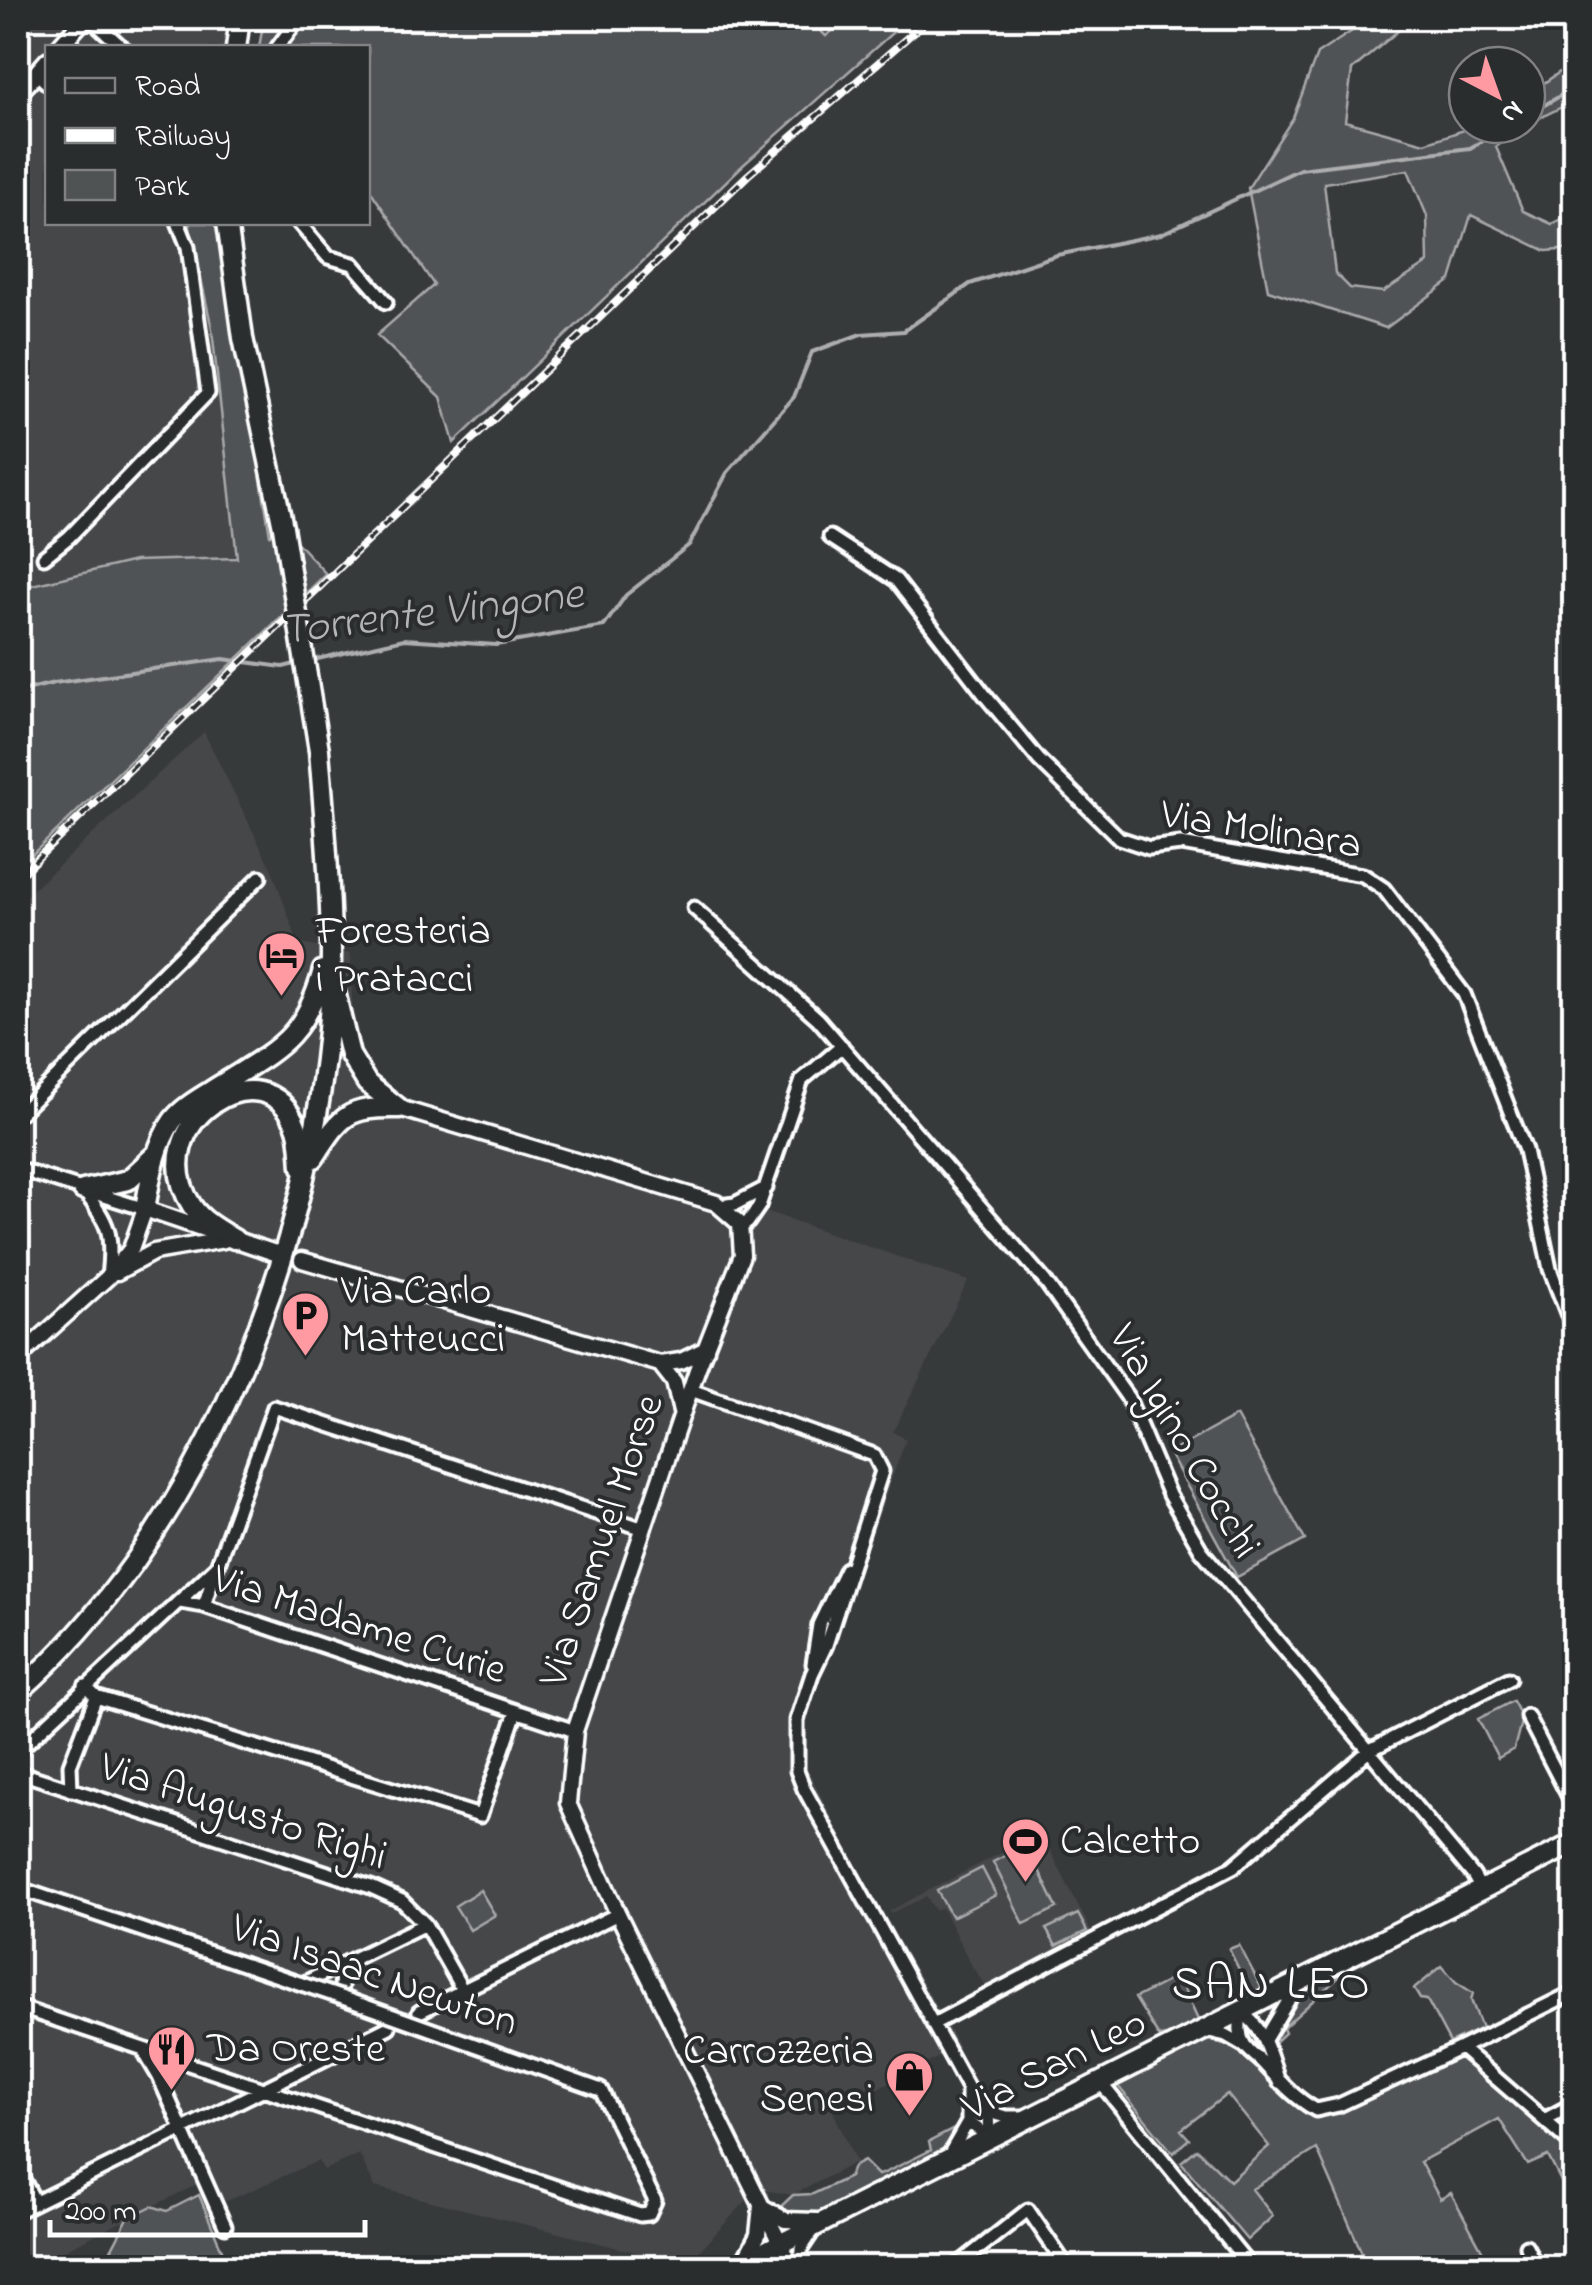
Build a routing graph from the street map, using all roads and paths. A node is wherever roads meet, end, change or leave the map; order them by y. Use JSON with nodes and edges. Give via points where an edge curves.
{"nodes":[{"id":1,"x":87,"y":18,"type":"edge"},
{"id":2,"x":240,"y":18,"type":"edge"},
{"id":3,"x":299,"y":18,"type":"edge"},
{"id":4,"x":61,"y":45,"type":"edge"},
{"id":5,"x":119,"y":45,"type":"edge"},
{"id":6,"x":236,"y":45,"type":"edge"},
{"id":7,"x":279,"y":45,"type":"edge"},
{"id":8,"x":44,"y":72,"type":"edge"},
{"id":9,"x":18,"y":94,"type":"edge"},
{"id":10,"x":179,"y":225,"type":"edge"},
{"id":11,"x":227,"y":225,"type":"edge"},
{"id":12,"x":301,"y":225,"type":"edge"},
{"id":13,"x":386,"y":302,"type":"dead end"},
{"id":14,"x":830,"y":536,"type":"dead end"},
{"id":15,"x":44,"y":557,"type":"dead end"},
{"id":16,"x":260,"y":877,"type":"dead end"},
{"id":17,"x":694,"y":908,"type":"dead end"},
{"id":18,"x":329,"y":945,"type":"junction"},
{"id":19,"x":331,"y":968,"type":"junction"},
{"id":20,"x":842,"y":1046,"type":"junction"},
{"id":21,"x":204,"y":1108,"type":"junction"},
{"id":22,"x":400,"y":1108,"type":"junction"},
{"id":23,"x":18,"y":1114,"type":"edge"},
{"id":24,"x":157,"y":1154,"type":"junction"},
{"id":25,"x":308,"y":1166,"type":"junction"},
{"id":26,"x":18,"y":1169,"type":"edge"},
{"id":27,"x":304,"y":1186,"type":"junction"},
{"id":28,"x":766,"y":1188,"type":"junction"},
{"id":29,"x":82,"y":1190,"type":"junction"},
{"id":30,"x":146,"y":1205,"type":"junction"},
{"id":31,"x":719,"y":1206,"type":"junction"},
{"id":32,"x":759,"y":1206,"type":"junction"},
{"id":33,"x":736,"y":1223,"type":"junction"},
{"id":34,"x":234,"y":1239,"type":"junction"},
{"id":35,"x":276,"y":1253,"type":"dead end"},
{"id":36,"x":742,"y":1255,"type":"junction"},
{"id":37,"x":302,"y":1260,"type":"dead end"},
{"id":38,"x":108,"y":1277,"type":"junction"},
{"id":39,"x":1574,"y":1331,"type":"edge"},
{"id":40,"x":706,"y":1349,"type":"junction"},
{"id":41,"x":18,"y":1358,"type":"edge"},
{"id":42,"x":681,"y":1361,"type":"junction"},
{"id":43,"x":660,"y":1364,"type":"junction"},
{"id":44,"x":694,"y":1380,"type":"junction"},
{"id":45,"x":674,"y":1382,"type":"junction"},
{"id":46,"x":680,"y":1420,"type":"junction"},
{"id":47,"x":644,"y":1529,"type":"junction"},
{"id":48,"x":217,"y":1566,"type":"junction"},
{"id":49,"x":180,"y":1602,"type":"junction"},
{"id":50,"x":204,"y":1606,"type":"junction"},
{"id":51,"x":1509,"y":1679,"type":"dead end"},
{"id":52,"x":85,"y":1686,"type":"junction"},
{"id":53,"x":18,"y":1692,"type":"edge"},
{"id":54,"x":96,"y":1698,"type":"junction"},
{"id":55,"x":516,"y":1712,"type":"junction"},
{"id":56,"x":1527,"y":1716,"type":"dead end"},
{"id":57,"x":575,"y":1731,"type":"junction"},
{"id":58,"x":18,"y":1750,"type":"edge"},
{"id":59,"x":1370,"y":1750,"type":"junction"},
{"id":60,"x":18,"y":1772,"type":"edge"},
{"id":61,"x":70,"y":1790,"type":"junction"},
{"id":62,"x":1574,"y":1798,"type":"edge"},
{"id":63,"x":1574,"y":1843,"type":"edge"},
{"id":64,"x":18,"y":1888,"type":"edge"},
{"id":65,"x":1480,"y":1889,"type":"junction"},
{"id":66,"x":618,"y":1914,"type":"junction"},
{"id":67,"x":425,"y":1924,"type":"junction"},
{"id":68,"x":343,"y":1964,"type":"junction"},
{"id":69,"x":1300,"y":1982,"type":"junction"},
{"id":70,"x":302,"y":1984,"type":"junction"},
{"id":71,"x":463,"y":1990,"type":"junction"},
{"id":72,"x":1574,"y":1992,"type":"edge"},
{"id":73,"x":340,"y":1997,"type":"junction"},
{"id":74,"x":18,"y":2007,"type":"edge"},
{"id":75,"x":419,"y":2012,"type":"dead end"},
{"id":76,"x":1241,"y":2012,"type":"junction"},
{"id":77,"x":935,"y":2023,"type":"junction"},
{"id":78,"x":389,"y":2027,"type":"dead end"},
{"id":79,"x":1206,"y":2030,"type":"junction"},
{"id":80,"x":1266,"y":2038,"type":"junction"},
{"id":81,"x":1245,"y":2046,"type":"junction"},
{"id":82,"x":1461,"y":2048,"type":"junction"},
{"id":83,"x":143,"y":2050,"type":"junction"},
{"id":84,"x":1100,"y":2082,"type":"junction"},
{"id":85,"x":1279,"y":2082,"type":"junction"},
{"id":86,"x":968,"y":2088,"type":"junction"},
{"id":87,"x":266,"y":2089,"type":"junction"},
{"id":88,"x":1574,"y":2104,"type":"edge"},
{"id":89,"x":988,"y":2112,"type":"junction"},
{"id":90,"x":1032,"y":2116,"type":"junction"},
{"id":91,"x":1544,"y":2120,"type":"junction"},
{"id":92,"x":968,"y":2122,"type":"junction"},
{"id":93,"x":181,"y":2131,"type":"junction"},
{"id":94,"x":990,"y":2138,"type":"junction"},
{"id":95,"x":1574,"y":2146,"type":"edge"},
{"id":96,"x":946,"y":2160,"type":"junction"},
{"id":97,"x":18,"y":2170,"type":"edge"},
{"id":98,"x":35,"y":2202,"type":"junction"},
{"id":99,"x":762,"y":2206,"type":"junction"},
{"id":100,"x":18,"y":2211,"type":"edge"},
{"id":101,"x":824,"y":2221,"type":"junction"},
{"id":102,"x":226,"y":2226,"type":"dead end"},
{"id":103,"x":780,"y":2243,"type":"junction"},
{"id":104,"x":1526,"y":2246,"type":"dead end"},
{"id":105,"x":738,"y":2264,"type":"edge"},
{"id":106,"x":1064,"y":2266,"type":"edge"},
{"id":107,"x":782,"y":2268,"type":"edge"},
{"id":108,"x":797,"y":2268,"type":"edge"},
{"id":109,"x":954,"y":2268,"type":"edge"},
{"id":110,"x":1251,"y":2268,"type":"edge"},
{"id":111,"x":1537,"y":2268,"type":"edge"}],
"edges":[{"from":1,"to":4,"type":"main road"},
{"from":1,"to":5,"type":"street"},
{"from":2,"to":6,"type":"main road"},
{"from":3,"to":7,"type":"street"},
{"from":8,"to":9,"type":"main road"},
{"from":10,"to":15,"type":"street","via":[[208,392]]},
{"from":11,"to":18,"type":"main road","bridge":true,"via":[[319,750]]},
{"from":12,"to":13,"type":"street","via":[[328,257],[353,264]]},
{"from":14,"to":39,"type":"street","name":"Via Molinara","via":[[896,580],[988,700],[1119,838],[1149,848],[1181,844],[1363,875],[1384,889],[1464,994],[1525,1150],[1550,1269]]},
{"from":16,"to":23,"type":"street"},
{"from":17,"to":20,"type":"street","name":"Via Igino Cocchi"},
{"from":18,"to":19,"type":"main road"},
{"from":18,"to":24,"type":"main road","via":[[314,1002],[297,1031],[180,1112]]},
{"from":19,"to":22,"type":"main road","via":[[350,1055],[366,1083]]},
{"from":19,"to":25,"type":"main road","via":[[326,1058]]},
{"from":20,"to":28,"type":"street","via":[[802,1080]]},
{"from":20,"to":59,"type":"street","name":"Via Igino Cocchi","via":[[1044,1280],[1128,1398],[1169,1495],[1202,1550]]},
{"from":21,"to":27,"type":"main road","via":[[231,1093],[274,1098],[298,1129]]},
{"from":21,"to":30,"type":"main road","via":[[176,1134]]},
{"from":21,"to":34,"type":"main road","via":[[182,1147],[184,1188],[204,1220]]},
{"from":22,"to":25,"type":"main road","via":[[361,1107],[335,1125]]},
{"from":22,"to":31,"type":"street"},
{"from":24,"to":29,"type":"main road","via":[[128,1180]]},
{"from":24,"to":30,"type":"main road"},
{"from":25,"to":27,"type":"main road"},
{"from":26,"to":29,"type":"street"},
{"from":27,"to":53,"type":"main road","via":[[281,1268],[222,1414],[103,1603]]},
{"from":28,"to":31,"type":"street"},
{"from":28,"to":32,"type":"street"},
{"from":28,"to":33,"type":"street"},
{"from":29,"to":30,"type":"street"},
{"from":29,"to":38,"type":"street","via":[[104,1216],[112,1240]]},
{"from":30,"to":34,"type":"street"},
{"from":30,"to":38,"type":"street","via":[[131,1248]]},
{"from":31,"to":33,"type":"street"},
{"from":32,"to":33,"type":"street","via":[[748,1222]]},
{"from":32,"to":36,"type":"street"},
{"from":33,"to":36,"type":"street","name":"Via Samuel Morse"},
{"from":34,"to":35,"type":"street"},
{"from":34,"to":38,"type":"street","via":[[154,1252]]},
{"from":36,"to":40,"type":"street","name":"Via Samuel Morse"},
{"from":37,"to":43,"type":"street"},
{"from":38,"to":41,"type":"street"},
{"from":40,"to":42,"type":"street"},
{"from":40,"to":44,"type":"street","name":"Via Samuel Morse"},
{"from":42,"to":43,"type":"street"},
{"from":42,"to":44,"type":"street"},
{"from":43,"to":45,"type":"street"},
{"from":44,"to":45,"type":"street"},
{"from":44,"to":46,"type":"street","name":"Via Samuel Morse"},
{"from":44,"to":77,"type":"street","via":[[874,1454],[882,1471],[859,1543],[819,1625],[797,1720],[797,1771]]},
{"from":45,"to":46,"type":"street"},
{"from":46,"to":47,"type":"street","name":"Via Samuel Morse"},
{"from":47,"to":48,"type":"street","via":[[274,1407]]},
{"from":47,"to":57,"type":"street","name":"Via Samuel Morse"},
{"from":48,"to":49,"type":"street"},
{"from":48,"to":50,"type":"street"},
{"from":49,"to":50,"type":"street","name":"Via Madame Curie"},
{"from":49,"to":52,"type":"street"},
{"from":50,"to":55,"type":"street","name":"Via Madame Curie"},
{"from":51,"to":59,"type":"street"},
{"from":52,"to":54,"type":"street"},
{"from":52,"to":58,"type":"street"},
{"from":54,"to":55,"type":"street","via":[[480,1816]]},
{"from":54,"to":61,"type":"street","via":[[70,1765]]},
{"from":55,"to":57,"type":"street","name":"Via Madame Curie"},
{"from":56,"to":62,"type":"street"},
{"from":57,"to":66,"type":"street","name":"Via Samuel Morse","via":[[568,1802]]},
{"from":59,"to":65,"type":"street","name":"Via Igino Cocchi"},
{"from":59,"to":77,"type":"street","via":[[1233,1867]]},
{"from":60,"to":61,"type":"street","name":"Via Augusto Righi"},
{"from":61,"to":67,"type":"street","name":"Via Augusto Righi","via":[[370,1888],[402,1901]]},
{"from":63,"to":65,"type":"main road","name":"Via San Leo"},
{"from":64,"to":70,"type":"street","name":"Via Isaac Newton","bridge":true},
{"from":65,"to":69,"type":"main road","name":"Via San Leo"},
{"from":66,"to":71,"type":"street"},
{"from":66,"to":99,"type":"street","name":"Via Samuel Morse"},
{"from":67,"to":68,"type":"street"},
{"from":67,"to":71,"type":"street","name":"Via Augusto Righi"},
{"from":68,"to":70,"type":"street"},
{"from":68,"to":73,"type":"street"},
{"from":69,"to":76,"type":"main road","name":"Via San Leo"},
{"from":69,"to":80,"type":"street"},
{"from":70,"to":73,"type":"street","name":"Via Isaac Newton","bridge":true},
{"from":71,"to":75,"type":"street"},
{"from":72,"to":82,"type":"street"},
{"from":73,"to":87,"type":"street","name":"Via Isaac Newton","bridge":true,"via":[[601,2090],[654,2206],[640,2215]]},
{"from":74,"to":83,"type":"street"},
{"from":76,"to":79,"type":"main road","name":"Via San Leo"},
{"from":76,"to":80,"type":"street"},
{"from":76,"to":81,"type":"street"},
{"from":77,"to":86,"type":"street"},
{"from":78,"to":87,"type":"street"},
{"from":79,"to":81,"type":"street"},
{"from":79,"to":84,"type":"main road","name":"Via San Leo"},
{"from":80,"to":85,"type":"street"},
{"from":81,"to":85,"type":"street"},
{"from":82,"to":85,"type":"street","via":[[1339,2106],[1316,2110]]},
{"from":82,"to":91,"type":"street"},
{"from":83,"to":87,"type":"street"},
{"from":83,"to":93,"type":"street"},
{"from":84,"to":90,"type":"main road","name":"Via San Leo"},
{"from":84,"to":110,"type":"street"},
{"from":86,"to":89,"type":"street"},
{"from":86,"to":92,"type":"street"},
{"from":87,"to":93,"type":"street"},
{"from":88,"to":91,"type":"street"},
{"from":89,"to":90,"type":"street"},
{"from":89,"to":94,"type":"street"},
{"from":90,"to":94,"type":"main road","name":"Via San Leo"},
{"from":91,"to":95,"type":"street"},
{"from":92,"to":94,"type":"street"},
{"from":92,"to":96,"type":"street"},
{"from":93,"to":98,"type":"street"},
{"from":93,"to":102,"type":"street"},
{"from":94,"to":96,"type":"main road","name":"Via San Leo"},
{"from":96,"to":101,"type":"main road","name":"Via San Leo"},
{"from":97,"to":98,"type":"street"},
{"from":98,"to":100,"type":"street"},
{"from":99,"to":101,"type":"street","via":[[785,2220]]},
{"from":99,"to":103,"type":"street","name":"Via Samuel Morse"},
{"from":99,"to":105,"type":"street","via":[[758,2235]]},
{"from":101,"to":103,"type":"main road","name":"Via San Leo"},
{"from":101,"to":108,"type":"street","via":[[807,2237]]},
{"from":103,"to":105,"type":"main road","name":"Via San Leo"},
{"from":103,"to":108,"type":"street"},
{"from":104,"to":111,"type":"street"},
{"from":105,"to":107,"type":"street"},
{"from":106,"to":109,"type":"street","via":[[1028,2210]]}]}
